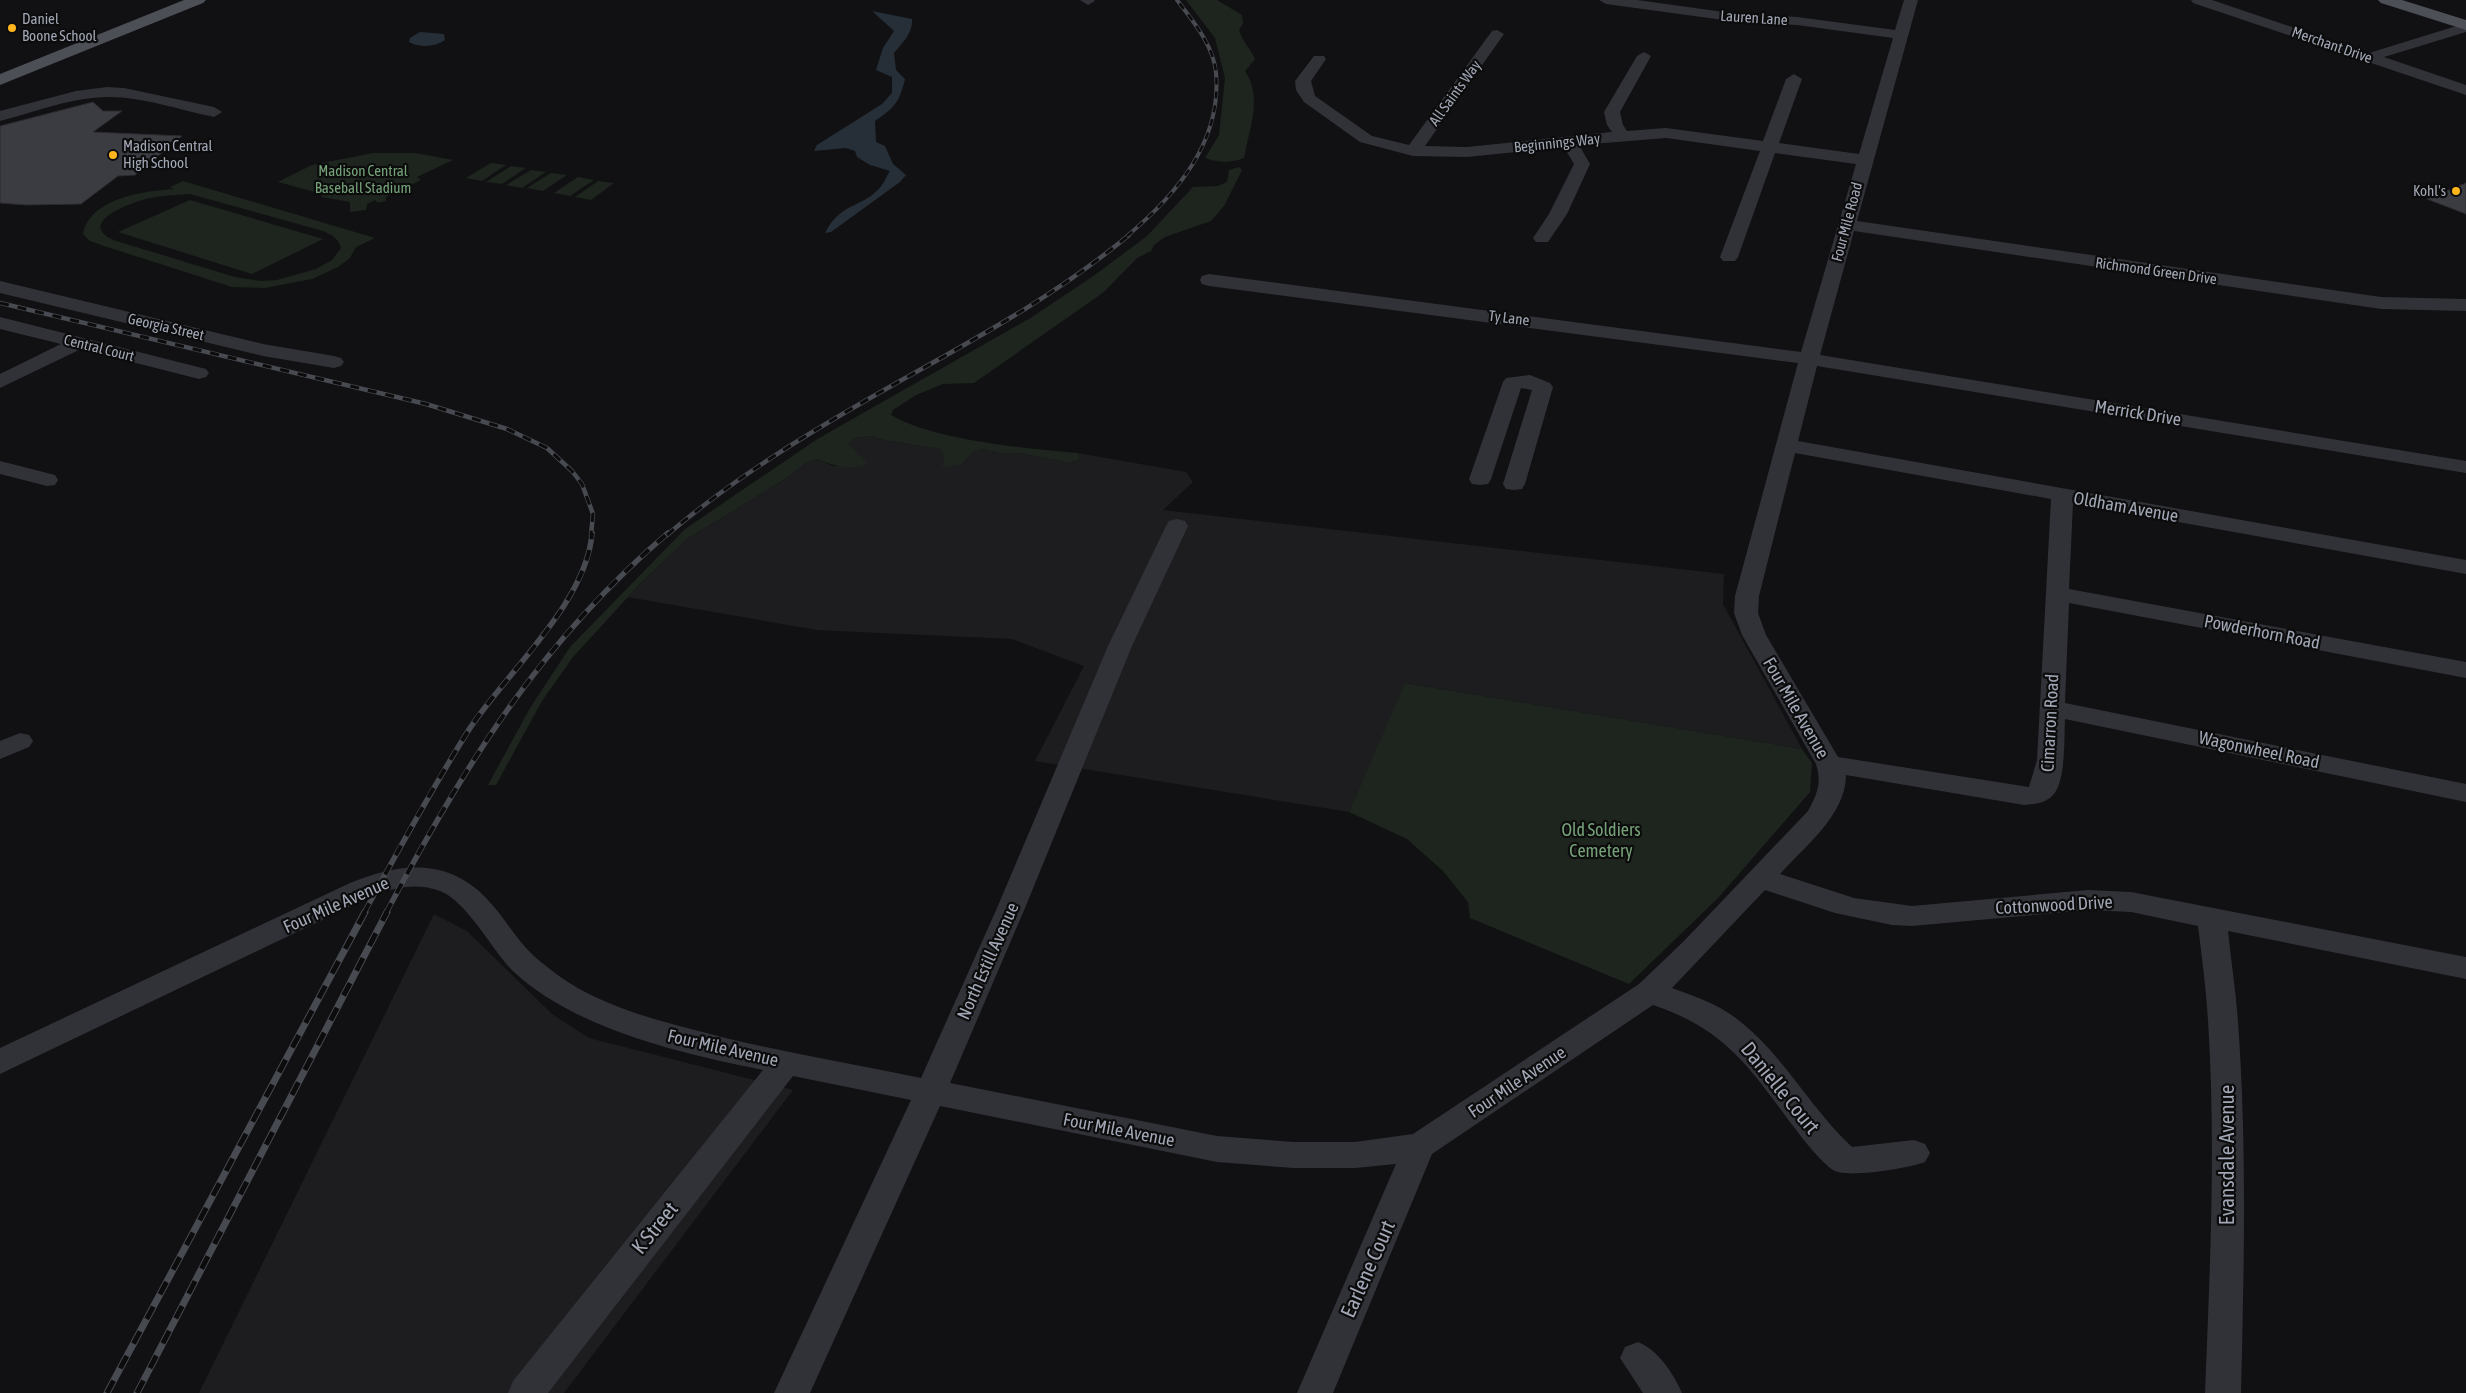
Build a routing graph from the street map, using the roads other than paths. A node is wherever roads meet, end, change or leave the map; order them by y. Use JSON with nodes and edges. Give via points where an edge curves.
{"nodes":[{"id":1,"x":198,"y":0,"type":"edge"},
{"id":2,"x":1606,"y":0,"type":"edge"},
{"id":3,"x":1691,"y":0,"type":"edge"},
{"id":4,"x":1911,"y":0,"type":"edge"},
{"id":5,"x":2198,"y":0,"type":"edge"},
{"id":6,"x":2386,"y":0,"type":"edge"},
{"id":7,"x":2418,"y":0,"type":"edge"},
{"id":8,"x":1623,"y":1,"type":"edge"},
{"id":9,"x":2466,"y":15,"type":"edge"},
{"id":10,"x":1797,"y":21,"type":"junction"},
{"id":11,"x":2466,"y":26,"type":"edge"},
{"id":12,"x":1497,"y":34,"type":"dead end"},
{"id":13,"x":1900,"y":36,"type":"junction"},
{"id":14,"x":1644,"y":56,"type":"dead end"},
{"id":15,"x":2370,"y":57,"type":"junction"},
{"id":16,"x":1319,"y":59,"type":"dead end"},
{"id":17,"x":1794,"y":79,"type":"dead end"},
{"id":18,"x":0,"y":80,"type":"edge"},
{"id":19,"x":2466,"y":90,"type":"edge"},
{"id":20,"x":214,"y":112,"type":"dead end"},
{"id":21,"x":0,"y":116,"type":"edge"},
{"id":22,"x":1623,"y":136,"type":"junction"},
{"id":23,"x":1569,"y":142,"type":"junction"},
{"id":24,"x":1769,"y":147,"type":"junction"},
{"id":25,"x":1413,"y":151,"type":"junction"},
{"id":26,"x":1864,"y":160,"type":"junction"},
{"id":27,"x":1846,"y":225,"type":"junction"},
{"id":28,"x":1542,"y":238,"type":"dead end"},
{"id":29,"x":1729,"y":257,"type":"dead end"},
{"id":30,"x":1209,"y":280,"type":"dead end"},
{"id":31,"x":0,"y":287,"type":"edge"},
{"id":32,"x":2466,"y":305,"type":"edge"},
{"id":33,"x":0,"y":323,"type":"edge"},
{"id":34,"x":78,"y":343,"type":"junction"},
{"id":35,"x":1809,"y":358,"type":"junction"},
{"id":36,"x":334,"y":362,"type":"dead end"},
{"id":37,"x":199,"y":373,"type":"dead end"},
{"id":38,"x":0,"y":382,"type":"edge"},
{"id":39,"x":1787,"y":445,"type":"junction"},
{"id":40,"x":0,"y":467,"type":"edge"},
{"id":41,"x":2466,"y":467,"type":"edge"},
{"id":42,"x":1480,"y":479,"type":"dead end"},
{"id":43,"x":46,"y":480,"type":"dead end"},
{"id":44,"x":1514,"y":484,"type":"dead end"},
{"id":45,"x":2062,"y":496,"type":"junction"},
{"id":46,"x":1177,"y":526,"type":"dead end"},
{"id":47,"x":2466,"y":567,"type":"edge"},
{"id":48,"x":2057,"y":594,"type":"junction"},
{"id":49,"x":2466,"y":670,"type":"edge"},
{"id":50,"x":2052,"y":708,"type":"junction"},
{"id":51,"x":1829,"y":764,"type":"junction"},
{"id":52,"x":2466,"y":793,"type":"edge"},
{"id":53,"x":1761,"y":878,"type":"junction"},
{"id":54,"x":2212,"y":918,"type":"junction"},
{"id":55,"x":2466,"y":968,"type":"edge"},
{"id":56,"x":1649,"y":992,"type":"junction"},
{"id":57,"x":0,"y":1062,"type":"edge"},
{"id":58,"x":786,"y":1063,"type":"junction"},
{"id":59,"x":929,"y":1093,"type":"junction"},
{"id":60,"x":1419,"y":1145,"type":"junction"},
{"id":61,"x":1914,"y":1153,"type":"dead end"},
{"id":62,"x":1638,"y":1358,"type":"dead end"},
{"id":63,"x":526,"y":1393,"type":"edge"},
{"id":64,"x":792,"y":1393,"type":"edge"},
{"id":65,"x":1315,"y":1393,"type":"edge"},
{"id":66,"x":1664,"y":1393,"type":"edge"},
{"id":67,"x":2223,"y":1393,"type":"edge"}],
"edges":[{"from":1,"to":18,"type":"main road"},
{"from":2,"to":8,"type":"street","name":"Lauren Lane"},
{"from":3,"to":10,"type":"street","name":"Lauren Lane","via":[[1756,10]]},
{"from":4,"to":13,"type":"street","name":"Four Mile Road"},
{"from":5,"to":15,"type":"street","name":"Merchant Drive"},
{"from":6,"to":11,"type":"main road"},
{"from":7,"to":9,"type":"main road"},
{"from":8,"to":10,"type":"street","name":"Lauren Lane","via":[[1731,18]]},
{"from":10,"to":13,"type":"street","name":"Lauren Lane"},
{"from":11,"to":15,"type":"street"},
{"from":12,"to":25,"type":"street","name":"All Saints Way"},
{"from":13,"to":26,"type":"street","name":"Four Mile Road"},
{"from":14,"to":22,"type":"street","via":[[1612,112],[1615,125]]},
{"from":15,"to":19,"type":"street","name":"Merchant Drive"},
{"from":16,"to":25,"type":"street","name":"Beginnings Way","via":[[1303,81],[1309,99],[1366,139]]},
{"from":17,"to":24,"type":"street"},
{"from":20,"to":21,"type":"street","via":[[107,92],[76,96]]},
{"from":22,"to":23,"type":"street","name":"Beginnings Way"},
{"from":22,"to":24,"type":"street","name":"Beginnings Way","via":[[1666,133]]},
{"from":23,"to":25,"type":"street","name":"Beginnings Way","via":[[1467,152]]},
{"from":23,"to":28,"type":"street","via":[[1582,164]]},
{"from":24,"to":26,"type":"street","name":"Beginnings Way"},
{"from":24,"to":29,"type":"street"},
{"from":26,"to":27,"type":"street","name":"Four Mile Road"},
{"from":27,"to":32,"type":"street","name":"Richmond Green Drive","via":[[2381,303]]},
{"from":27,"to":35,"type":"street","name":"Four Mile Road"},
{"from":30,"to":35,"type":"street","name":"Ty Lane"},
{"from":31,"to":36,"type":"street","name":"Georgia Street","via":[[263,350]]},
{"from":33,"to":34,"type":"street","name":"Central Court"},
{"from":34,"to":37,"type":"street","name":"Central Court"},
{"from":34,"to":38,"type":"street"},
{"from":35,"to":39,"type":"street","name":"Four Mile Road"},
{"from":35,"to":41,"type":"street","name":"Merrick Drive"},
{"from":39,"to":45,"type":"street","name":"Oldham Avenue"},
{"from":39,"to":51,"type":"street","name":"Four Mile Avenue","via":[[1750,578],[1746,613],[1754,634]]},
{"from":40,"to":43,"type":"street"},
{"from":42,"to":44,"type":"street","via":[[1512,382],[1530,382],[1543,387]]},
{"from":45,"to":47,"type":"street","name":"Oldham Avenue"},
{"from":45,"to":48,"type":"street","name":"Cimarron Road"},
{"from":46,"to":59,"type":"street","name":"North Estill Avenue","via":[[1120,646],[1011,908]]},
{"from":48,"to":49,"type":"street","name":"Powderhorn Road"},
{"from":48,"to":50,"type":"street","name":"Cimarron Road"},
{"from":50,"to":51,"type":"street","name":"Cimarron Road","via":[[2047,781],[2044,789],[2036,795],[2011,795]]},
{"from":50,"to":52,"type":"street","name":"Wagonwheel Road"},
{"from":51,"to":53,"type":"street","name":"Four Mile Avenue","via":[[1832,783],[1827,803],[1807,830]]},
{"from":53,"to":54,"type":"street","name":"Cottonwood Drive","via":[[1852,909],[1891,915],[2109,900]]},
{"from":53,"to":56,"type":"street","name":"Four Mile Avenue"},
{"from":54,"to":55,"type":"street","name":"Cottonwood Drive"},
{"from":54,"to":67,"type":"street","name":"Evansdale Avenue","via":[[2223,1020],[2227,1108]]},
{"from":56,"to":60,"type":"street","name":"Four Mile Avenue","via":[[1462,1120]]},
{"from":56,"to":61,"type":"street","name":"Danielle Court","via":[[1706,1014],[1742,1040],[1811,1126],[1845,1161]]},
{"from":57,"to":58,"type":"street","name":"Four Mile Avenue","via":[[360,890],[382,881],[426,877],[465,893],[524,964],[580,1003],[652,1031]]},
{"from":58,"to":59,"type":"street","name":"Four Mile Avenue"},
{"from":58,"to":63,"type":"street","name":"K Street"},
{"from":59,"to":60,"type":"street","name":"Four Mile Avenue","via":[[1240,1152],[1355,1155]]},
{"from":59,"to":64,"type":"street","name":"North Estill Avenue"},
{"from":60,"to":65,"type":"street","name":"Earlene Court"},
{"from":62,"to":66,"type":"street"}]}
